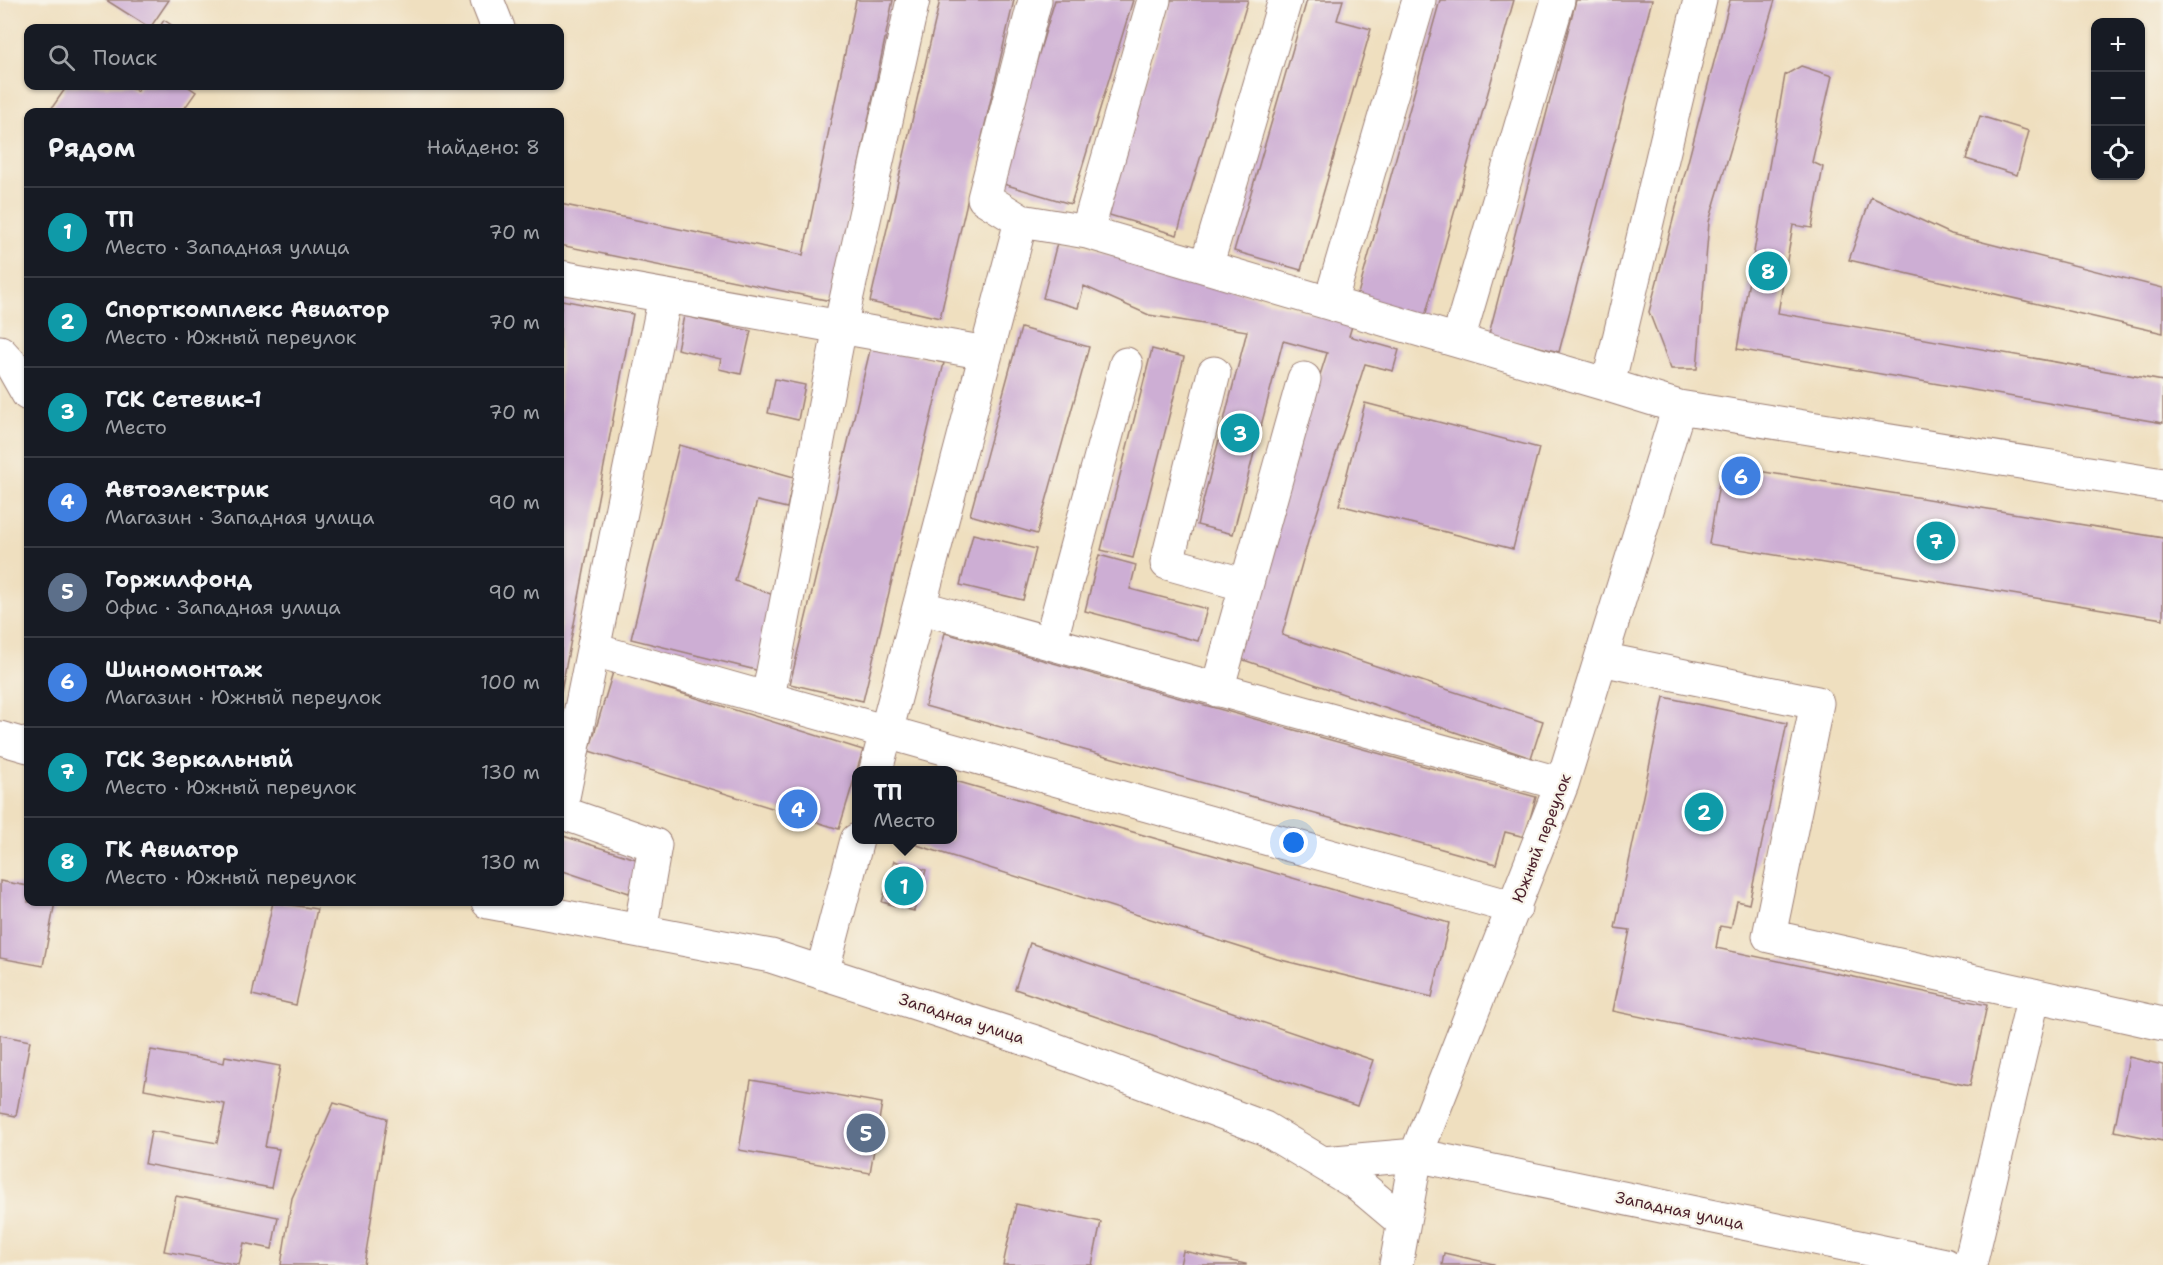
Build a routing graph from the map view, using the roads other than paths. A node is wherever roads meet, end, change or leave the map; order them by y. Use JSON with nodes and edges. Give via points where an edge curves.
{"nodes":[{"id":1,"x":487,"y":0,"type":"edge"},
{"id":2,"x":913,"y":0,"type":"edge"},
{"id":3,"x":1035,"y":0,"type":"edge"},
{"id":4,"x":1154,"y":0,"type":"edge"},
{"id":5,"x":1285,"y":0,"type":"edge"},
{"id":6,"x":1419,"y":0,"type":"edge"},
{"id":7,"x":1558,"y":0,"type":"edge"},
{"id":8,"x":1700,"y":0,"type":"edge"},
{"id":9,"x":496,"y":24,"type":"edge"},
{"id":10,"x":1021,"y":220,"type":"junction"},
{"id":11,"x":1087,"y":232,"type":"junction"},
{"id":12,"x":1206,"y":267,"type":"junction"},
{"id":13,"x":564,"y":278,"type":"edge"},
{"id":14,"x":665,"y":296,"type":"junction"},
{"id":15,"x":1330,"y":303,"type":"junction"},
{"id":16,"x":840,"y":327,"type":"junction"},
{"id":17,"x":1458,"y":340,"type":"junction"},
{"id":18,"x":986,"y":353,"type":"junction"},
{"id":19,"x":13,"y":358,"type":"edge"},
{"id":20,"x":1126,"y":364,"type":"dead end"},
{"id":21,"x":1214,"y":373,"type":"dead end"},
{"id":22,"x":1304,"y":379,"type":"dead end"},
{"id":23,"x":24,"y":384,"type":"edge"},
{"id":24,"x":1608,"y":385,"type":"junction"},
{"id":25,"x":1679,"y":407,"type":"junction"},
{"id":26,"x":2163,"y":485,"type":"edge"},
{"id":27,"x":1246,"y":585,"type":"junction"},
{"id":28,"x":919,"y":607,"type":"junction"},
{"id":29,"x":1050,"y":643,"type":"junction"},
{"id":30,"x":594,"y":650,"type":"junction"},
{"id":31,"x":1601,"y":658,"type":"junction"},
{"id":32,"x":1217,"y":690,"type":"junction"},
{"id":33,"x":768,"y":697,"type":"junction"},
{"id":34,"x":886,"y":731,"type":"junction"},
{"id":35,"x":0,"y":738,"type":"edge"},
{"id":36,"x":24,"y":745,"type":"edge"},
{"id":37,"x":877,"y":766,"type":"edge"},
{"id":38,"x":1562,"y":783,"type":"junction"},
{"id":39,"x":564,"y":793,"type":"edge"},
{"id":40,"x":564,"y":813,"type":"edge"},
{"id":41,"x":857,"y":844,"type":"edge"},
{"id":42,"x":509,"y":906,"type":"edge"},
{"id":43,"x":1515,"y":908,"type":"junction"},
{"id":44,"x":640,"y":931,"type":"junction"},
{"id":45,"x":822,"y":973,"type":"junction"},
{"id":46,"x":2034,"y":995,"type":"junction"},
{"id":47,"x":2163,"y":1024,"type":"edge"},
{"id":48,"x":1416,"y":1155,"type":"junction"},
{"id":49,"x":1323,"y":1163,"type":"junction"},
{"id":50,"x":1403,"y":1222,"type":"junction"},
{"id":51,"x":1396,"y":1265,"type":"edge"},
{"id":52,"x":1944,"y":1265,"type":"edge"},
{"id":53,"x":1970,"y":1265,"type":"edge"}],
"edges":[{"from":1,"to":9,"type":"street"},
{"from":2,"to":16,"type":"street"},
{"from":3,"to":10,"type":"street","via":[[984,198]]},
{"from":4,"to":11,"type":"street"},
{"from":5,"to":12,"type":"street"},
{"from":6,"to":15,"type":"street"},
{"from":7,"to":17,"type":"street"},
{"from":8,"to":24,"type":"street"},
{"from":10,"to":11,"type":"street"},
{"from":10,"to":18,"type":"street"},
{"from":11,"to":12,"type":"street"},
{"from":12,"to":15,"type":"street"},
{"from":13,"to":14,"type":"street"},
{"from":14,"to":16,"type":"street"},
{"from":14,"to":30,"type":"street"},
{"from":15,"to":17,"type":"street"},
{"from":16,"to":18,"type":"street"},
{"from":16,"to":33,"type":"street"},
{"from":17,"to":24,"type":"street"},
{"from":18,"to":28,"type":"street"},
{"from":19,"to":23,"type":"street"},
{"from":20,"to":29,"type":"street"},
{"from":21,"to":27,"type":"street","via":[[1167,563]]},
{"from":22,"to":27,"type":"street"},
{"from":24,"to":25,"type":"street"},
{"from":25,"to":26,"type":"street"},
{"from":25,"to":31,"type":"street","name":"Южный переулок"},
{"from":27,"to":32,"type":"street"},
{"from":28,"to":29,"type":"street"},
{"from":28,"to":34,"type":"street"},
{"from":29,"to":32,"type":"street"},
{"from":30,"to":33,"type":"street"},
{"from":30,"to":39,"type":"street"},
{"from":31,"to":38,"type":"street","name":"Южный переулок"},
{"from":31,"to":46,"type":"street","via":[[1817,702],[1769,936]]},
{"from":32,"to":38,"type":"street"},
{"from":33,"to":34,"type":"street"},
{"from":34,"to":37,"type":"street"},
{"from":34,"to":43,"type":"street"},
{"from":35,"to":36,"type":"street"},
{"from":38,"to":43,"type":"street","name":"Южный переулок"},
{"from":40,"to":44,"type":"street","via":[[655,845]]},
{"from":41,"to":45,"type":"street"},
{"from":42,"to":44,"type":"street","name":"Западная улица"},
{"from":43,"to":48,"type":"street","name":"Южный переулок"},
{"from":44,"to":45,"type":"street","name":"Западная улица","via":[[771,956]]},
{"from":45,"to":49,"type":"street","name":"Западная улица","via":[[1035,1042],[1264,1128]]},
{"from":46,"to":47,"type":"street"},
{"from":46,"to":53,"type":"street"},
{"from":48,"to":49,"type":"street","name":"Западная улица"},
{"from":48,"to":50,"type":"street","name":"Южный переулок"},
{"from":48,"to":52,"type":"street","name":"Западная улица"},
{"from":49,"to":50,"type":"street","name":"Западная улица","via":[[1359,1185]]},
{"from":50,"to":51,"type":"street","name":"Южный переулок"}]}
